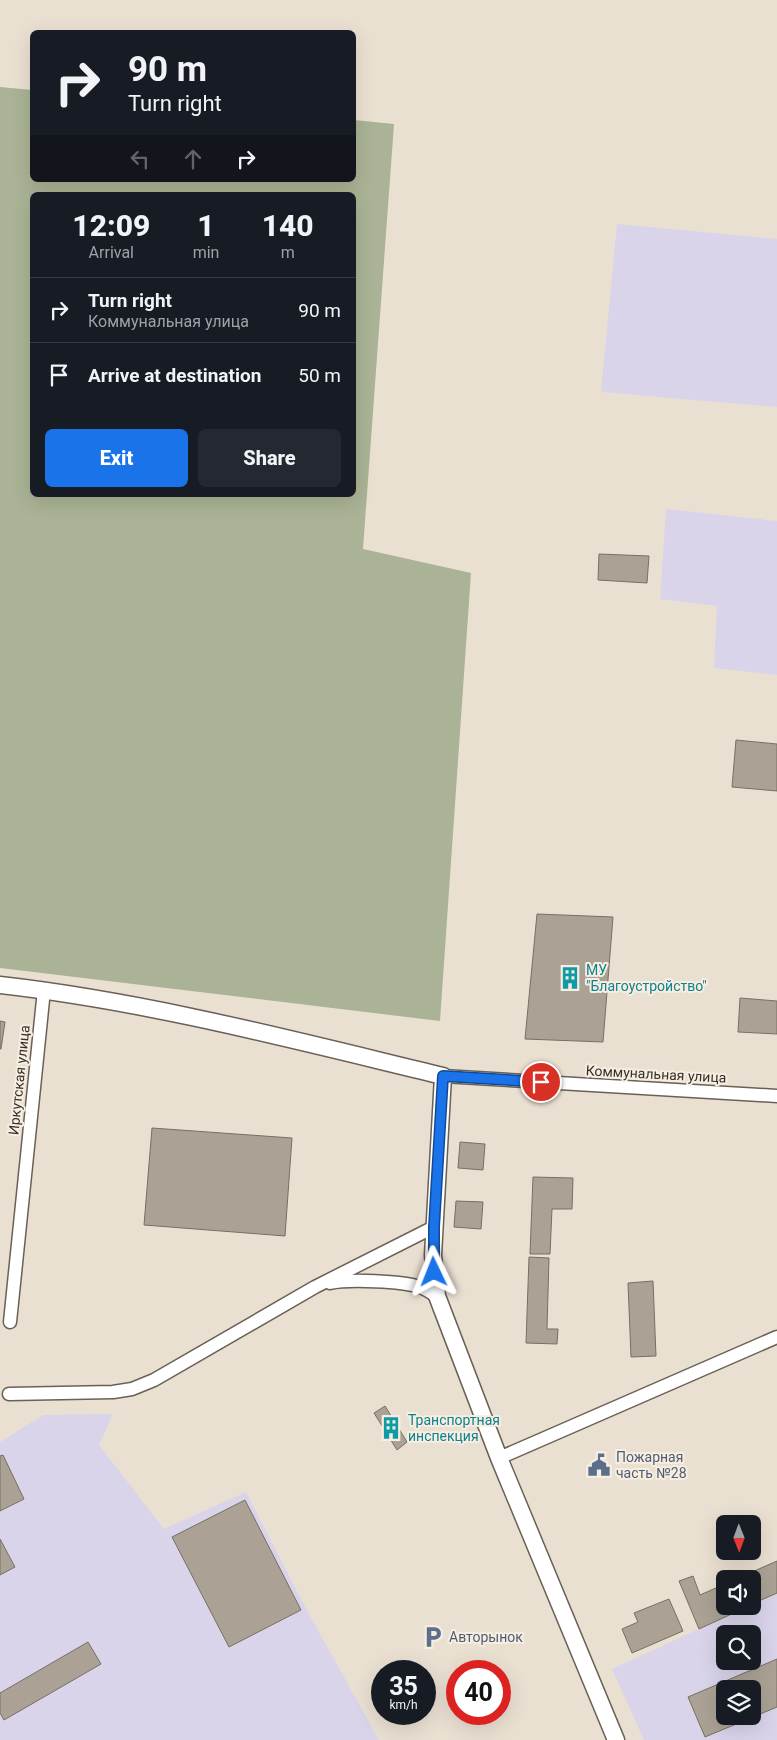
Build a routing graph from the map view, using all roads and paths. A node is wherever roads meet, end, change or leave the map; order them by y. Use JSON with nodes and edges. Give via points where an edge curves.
{"nodes":[{"id":1,"x":0,"y":985,"type":"edge"},
{"id":2,"x":44,"y":990,"type":"junction"},
{"id":3,"x":443,"y":1076,"type":"junction"},
{"id":4,"x":777,"y":1096,"type":"edge"},
{"id":5,"x":434,"y":1227,"type":"junction"},
{"id":6,"x":315,"y":1287,"type":"junction"},
{"id":7,"x":437,"y":1296,"type":"junction"},
{"id":8,"x":10,"y":1322,"type":"dead end"},
{"id":9,"x":777,"y":1337,"type":"edge"},
{"id":10,"x":9,"y":1394,"type":"dead end"},
{"id":11,"x":499,"y":1458,"type":"junction"},
{"id":12,"x":616,"y":1740,"type":"edge"}],
"edges":[{"from":1,"to":2,"type":"street"},
{"from":2,"to":3,"type":"street","via":[[236,1026]]},
{"from":2,"to":8,"type":"street","name":"Иркутская улица"},
{"from":3,"to":4,"type":"street","name":"Коммунальная улица"},
{"from":3,"to":5,"type":"street"},
{"from":5,"to":6,"type":"street"},
{"from":5,"to":7,"type":"street"},
{"from":6,"to":7,"type":"street","via":[[347,1280],[405,1284]]},
{"from":6,"to":10,"type":"street","via":[[154,1380],[132,1389]]},
{"from":7,"to":11,"type":"street"},
{"from":9,"to":11,"type":"street"},
{"from":11,"to":12,"type":"street"}]}
